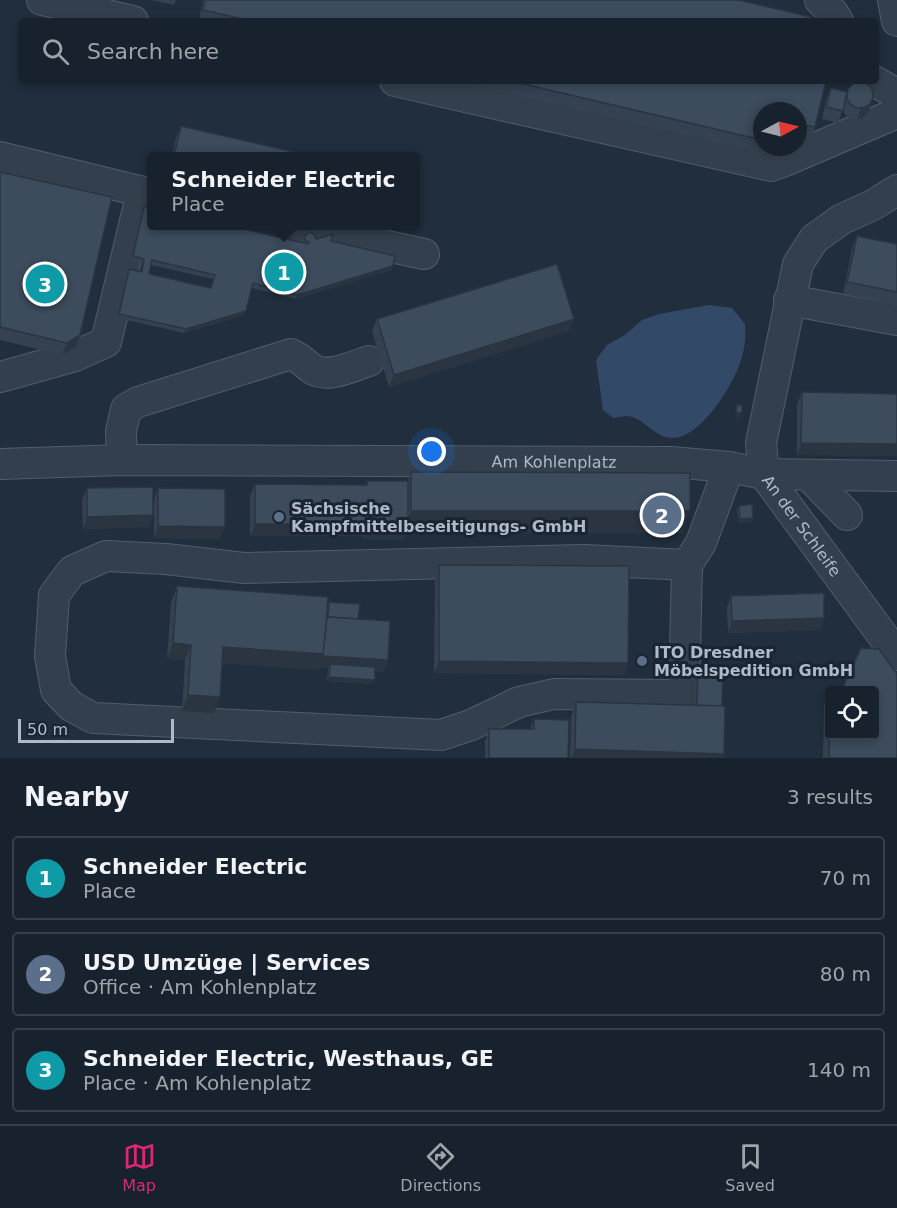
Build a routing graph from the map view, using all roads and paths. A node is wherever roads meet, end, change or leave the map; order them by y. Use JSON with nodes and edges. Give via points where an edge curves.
{"nodes":[{"id":1,"x":42,"y":0,"type":"edge"},
{"id":2,"x":820,"y":0,"type":"edge"},
{"id":3,"x":893,"y":0,"type":"edge"},
{"id":4,"x":120,"y":18,"type":"edge"},
{"id":5,"x":836,"y":18,"type":"edge"},
{"id":6,"x":897,"y":21,"type":"edge"},
{"id":7,"x":408,"y":84,"type":"edge"},
{"id":8,"x":879,"y":84,"type":"edge"},
{"id":9,"x":897,"y":94,"type":"edge"},
{"id":10,"x":897,"y":113,"type":"edge"},
{"id":11,"x":0,"y":157,"type":"edge"},
{"id":12,"x":897,"y":190,"type":"edge"},
{"id":13,"x":147,"y":193,"type":"edge"},
{"id":14,"x":317,"y":230,"type":"edge"},
{"id":15,"x":424,"y":254,"type":"dead end"},
{"id":16,"x":789,"y":300,"type":"junction"},
{"id":17,"x":897,"y":320,"type":"edge"},
{"id":18,"x":369,"y":361,"type":"dead end"},
{"id":19,"x":0,"y":377,"type":"edge"},
{"id":20,"x":122,"y":460,"type":"junction"},
{"id":21,"x":0,"y":465,"type":"edge"},
{"id":22,"x":729,"y":467,"type":"junction"},
{"id":23,"x":764,"y":474,"type":"junction"},
{"id":24,"x":808,"y":475,"type":"junction"},
{"id":25,"x":897,"y":476,"type":"edge"},
{"id":26,"x":847,"y":515,"type":"dead end"},
{"id":27,"x":687,"y":564,"type":"junction"},
{"id":28,"x":897,"y":656,"type":"edge"}],
"edges":[{"from":1,"to":4,"type":"street"},
{"from":2,"to":5,"type":"street"},
{"from":3,"to":6,"type":"street"},
{"from":7,"to":10,"type":"street","via":[[771,166]]},
{"from":8,"to":9,"type":"street"},
{"from":11,"to":13,"type":"street"},
{"from":12,"to":16,"type":"street","via":[[814,239],[798,264]]},
{"from":13,"to":19,"type":"street","via":[[106,342],[75,356]]},
{"from":14,"to":15,"type":"street"},
{"from":16,"to":17,"type":"street"},
{"from":16,"to":23,"type":"street","via":[[761,443]]},
{"from":18,"to":20,"type":"street","via":[[326,374],[291,354],[138,402],[126,409],[121,431]]},
{"from":20,"to":21,"type":"street","name":"Am Kohlenplatz"},
{"from":20,"to":22,"type":"street","name":"Am Kohlenplatz","via":[[671,462]]},
{"from":22,"to":23,"type":"street","name":"Am Kohlenplatz"},
{"from":22,"to":27,"type":"street","via":[[701,543]]},
{"from":23,"to":24,"type":"street","name":"An der Schleife"},
{"from":23,"to":28,"type":"street","name":"An der Schleife"},
{"from":24,"to":25,"type":"street","name":"An der Schleife"},
{"from":24,"to":26,"type":"street"},
{"from":27,"to":27,"type":"street","via":[[684,694],[554,694],[519,702],[441,735],[93,718],[71,706],[56,690],[50,656],[54,595],[72,571],[106,556],[244,568],[584,560]]}]}
